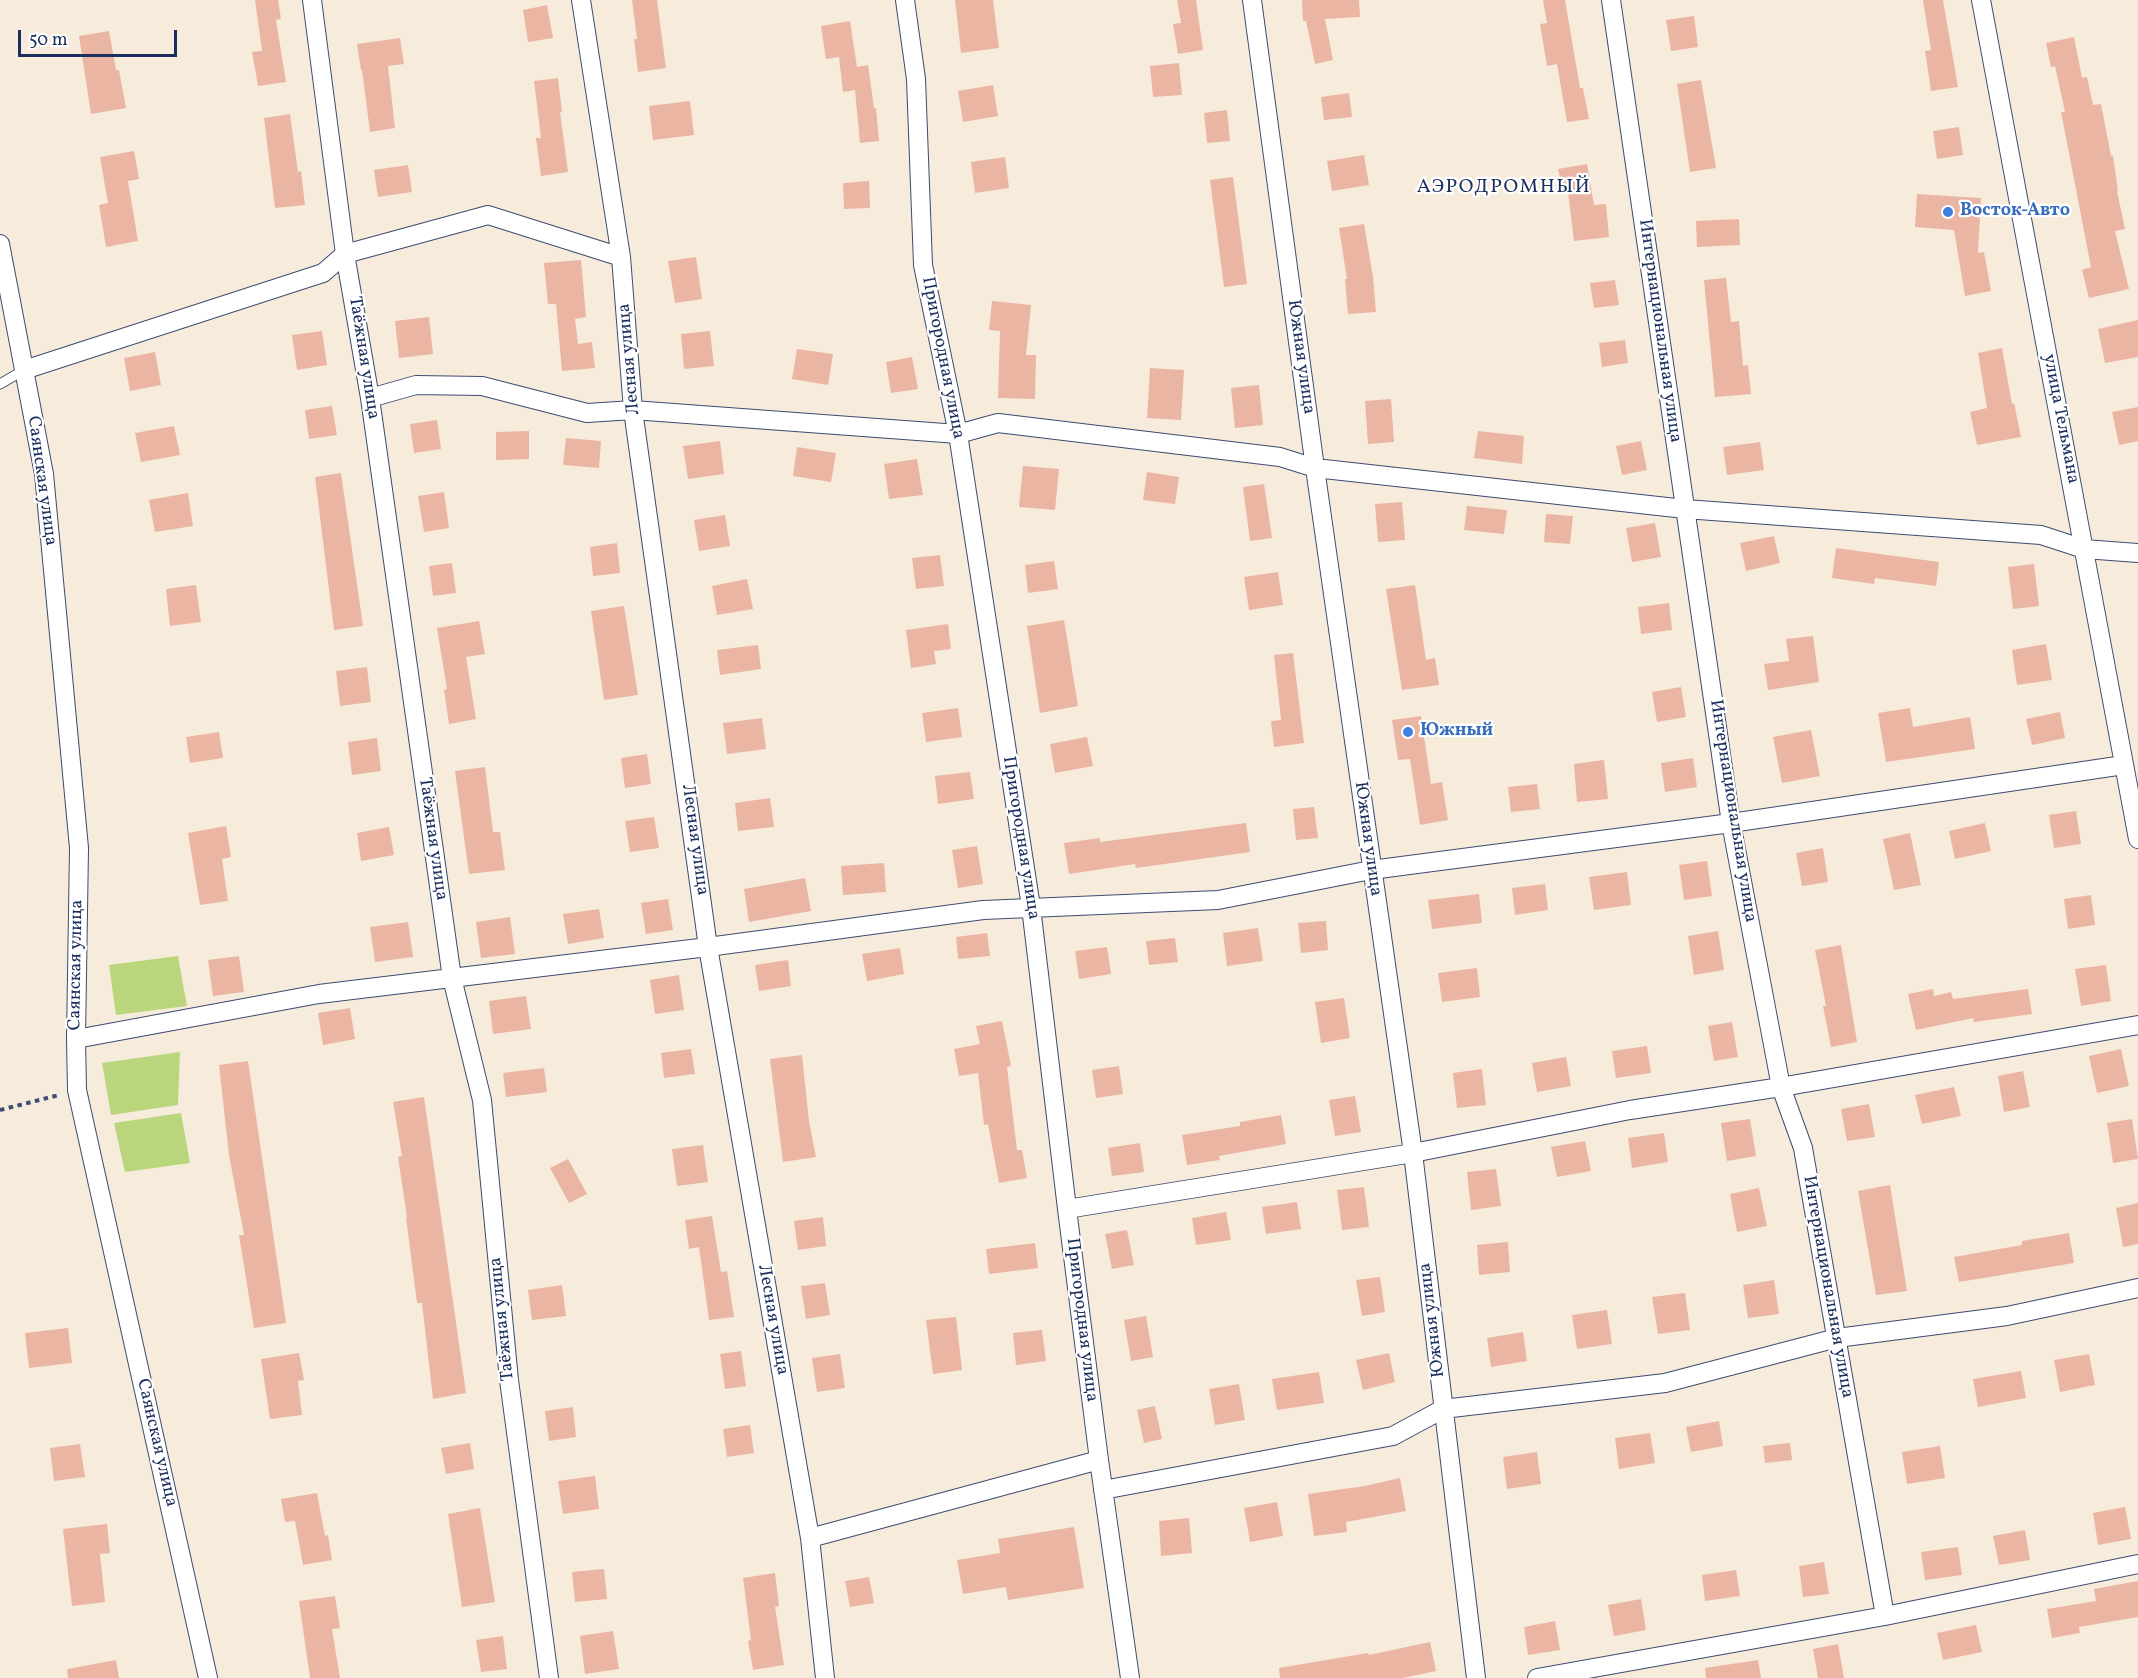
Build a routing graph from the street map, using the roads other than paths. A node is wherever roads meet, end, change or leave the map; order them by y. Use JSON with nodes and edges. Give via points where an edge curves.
{"nodes":[{"id":1,"x":312,"y":0,"type":"edge"},
{"id":2,"x":581,"y":0,"type":"edge"},
{"id":3,"x":905,"y":0,"type":"edge"},
{"id":4,"x":1252,"y":0,"type":"edge"},
{"id":5,"x":1611,"y":0,"type":"edge"},
{"id":6,"x":1981,"y":0,"type":"edge"},
{"id":7,"x":0,"y":244,"type":"edge"},
{"id":8,"x":345,"y":254,"type":"junction"},
{"id":9,"x":621,"y":257,"type":"junction"},
{"id":10,"x":24,"y":370,"type":"junction"},
{"id":11,"x":0,"y":384,"type":"edge"},
{"id":12,"x":370,"y":398,"type":"junction"},
{"id":13,"x":633,"y":410,"type":"junction"},
{"id":14,"x":958,"y":434,"type":"junction"},
{"id":15,"x":1315,"y":468,"type":"junction"},
{"id":16,"x":1685,"y":508,"type":"junction"},
{"id":17,"x":2084,"y":549,"type":"junction"},
{"id":18,"x":2138,"y":553,"type":"edge"},
{"id":19,"x":2124,"y":765,"type":"junction"},
{"id":20,"x":1731,"y":823,"type":"junction"},
{"id":21,"x":2138,"y":839,"type":"edge"},
{"id":22,"x":1371,"y":870,"type":"junction"},
{"id":23,"x":1031,"y":907,"type":"junction"},
{"id":24,"x":708,"y":947,"type":"junction"},
{"id":25,"x":452,"y":978,"type":"junction"},
{"id":26,"x":2138,"y":1025,"type":"edge"},
{"id":27,"x":76,"y":1039,"type":"junction"},
{"id":28,"x":1781,"y":1087,"type":"junction"},
{"id":29,"x":1413,"y":1153,"type":"junction"},
{"id":30,"x":1067,"y":1209,"type":"junction"},
{"id":31,"x":2138,"y":1288,"type":"edge"},
{"id":32,"x":1837,"y":1338,"type":"junction"},
{"id":33,"x":1443,"y":1409,"type":"junction"},
{"id":34,"x":1099,"y":1460,"type":"junction"},
{"id":35,"x":1103,"y":1490,"type":"junction"},
{"id":36,"x":810,"y":1538,"type":"junction"},
{"id":37,"x":2138,"y":1564,"type":"edge"},
{"id":38,"x":1885,"y":1616,"type":"junction"},
{"id":39,"x":208,"y":1678,"type":"edge"},
{"id":40,"x":549,"y":1678,"type":"edge"},
{"id":41,"x":825,"y":1678,"type":"edge"},
{"id":42,"x":1130,"y":1678,"type":"edge"},
{"id":43,"x":1476,"y":1678,"type":"edge"},
{"id":44,"x":1537,"y":1678,"type":"edge"}],
"edges":[{"from":1,"to":8,"type":"street","name":"Таёжная улица"},
{"from":2,"to":9,"type":"street","name":"Лесная улица"},
{"from":3,"to":14,"type":"street","name":"Пригородная улица","via":[[916,79],[923,265]]},
{"from":4,"to":15,"type":"street","name":"Южная улица"},
{"from":5,"to":16,"type":"street","name":"Интернациональная улица"},
{"from":6,"to":17,"type":"street","name":"улица Тельмана"},
{"from":7,"to":10,"type":"street","name":"Саянская улица"},
{"from":8,"to":9,"type":"street","via":[[488,215]]},
{"from":8,"to":10,"type":"street","via":[[322,273]]},
{"from":8,"to":12,"type":"street","name":"Таёжная улица"},
{"from":9,"to":13,"type":"street","name":"Лесная улица"},
{"from":10,"to":11,"type":"lane"},
{"from":10,"to":27,"type":"street","name":"Саянская улица","via":[[44,474],[79,848]]},
{"from":12,"to":13,"type":"street","via":[[416,385],[482,386],[587,413]]},
{"from":12,"to":25,"type":"street","name":"Таёжная улица"},
{"from":13,"to":14,"type":"street"},
{"from":13,"to":24,"type":"street","name":"Лесная улица"},
{"from":14,"to":15,"type":"street","via":[[998,423],[1280,457]]},
{"from":14,"to":23,"type":"street","name":"Пригородная улица"},
{"from":15,"to":16,"type":"street"},
{"from":15,"to":22,"type":"street","name":"Южная улица"},
{"from":16,"to":17,"type":"street","via":[[2041,535]]},
{"from":16,"to":20,"type":"street","name":"Интернациональная улица"},
{"from":17,"to":18,"type":"street"},
{"from":17,"to":19,"type":"street","name":"улица Тельмана"},
{"from":19,"to":20,"type":"street"},
{"from":19,"to":21,"type":"street","name":"улица Тельмана"},
{"from":20,"to":22,"type":"street"},
{"from":20,"to":28,"type":"street","name":"Интернациональная улица"},
{"from":22,"to":23,"type":"street","via":[[1218,900]]},
{"from":22,"to":29,"type":"street","name":"Южная улица"},
{"from":23,"to":24,"type":"street"},
{"from":23,"to":30,"type":"street","name":"Пригородная улица"},
{"from":24,"to":25,"type":"street"},
{"from":24,"to":36,"type":"street","name":"Лесная улица"},
{"from":25,"to":27,"type":"street","via":[[319,994]]},
{"from":25,"to":40,"type":"street","name":"Таёжная улица","via":[[483,1100],[509,1380]]},
{"from":26,"to":28,"type":"street"},
{"from":27,"to":39,"type":"street","name":"Саянская улица","via":[[77,1090]]},
{"from":28,"to":29,"type":"street","via":[[1630,1110]]},
{"from":28,"to":32,"type":"street","name":"Интернациональная улица","via":[[1803,1148]]},
{"from":29,"to":30,"type":"street"},
{"from":29,"to":33,"type":"street","name":"Южная улица"},
{"from":30,"to":34,"type":"street","name":"Пригородная улица"},
{"from":31,"to":32,"type":"street","via":[[2007,1316]]},
{"from":32,"to":33,"type":"street","via":[[1665,1383]]},
{"from":32,"to":38,"type":"street","name":"Интернациональная улица"},
{"from":33,"to":35,"type":"street","via":[[1393,1437]]},
{"from":33,"to":43,"type":"street","name":"Южная улица"},
{"from":34,"to":35,"type":"street","name":"Пригородная улица"},
{"from":34,"to":36,"type":"street"},
{"from":35,"to":42,"type":"street","name":"Пригородная улица"},
{"from":36,"to":41,"type":"street","name":"Лесная улица"},
{"from":37,"to":38,"type":"street"},
{"from":38,"to":44,"type":"street"}]}
